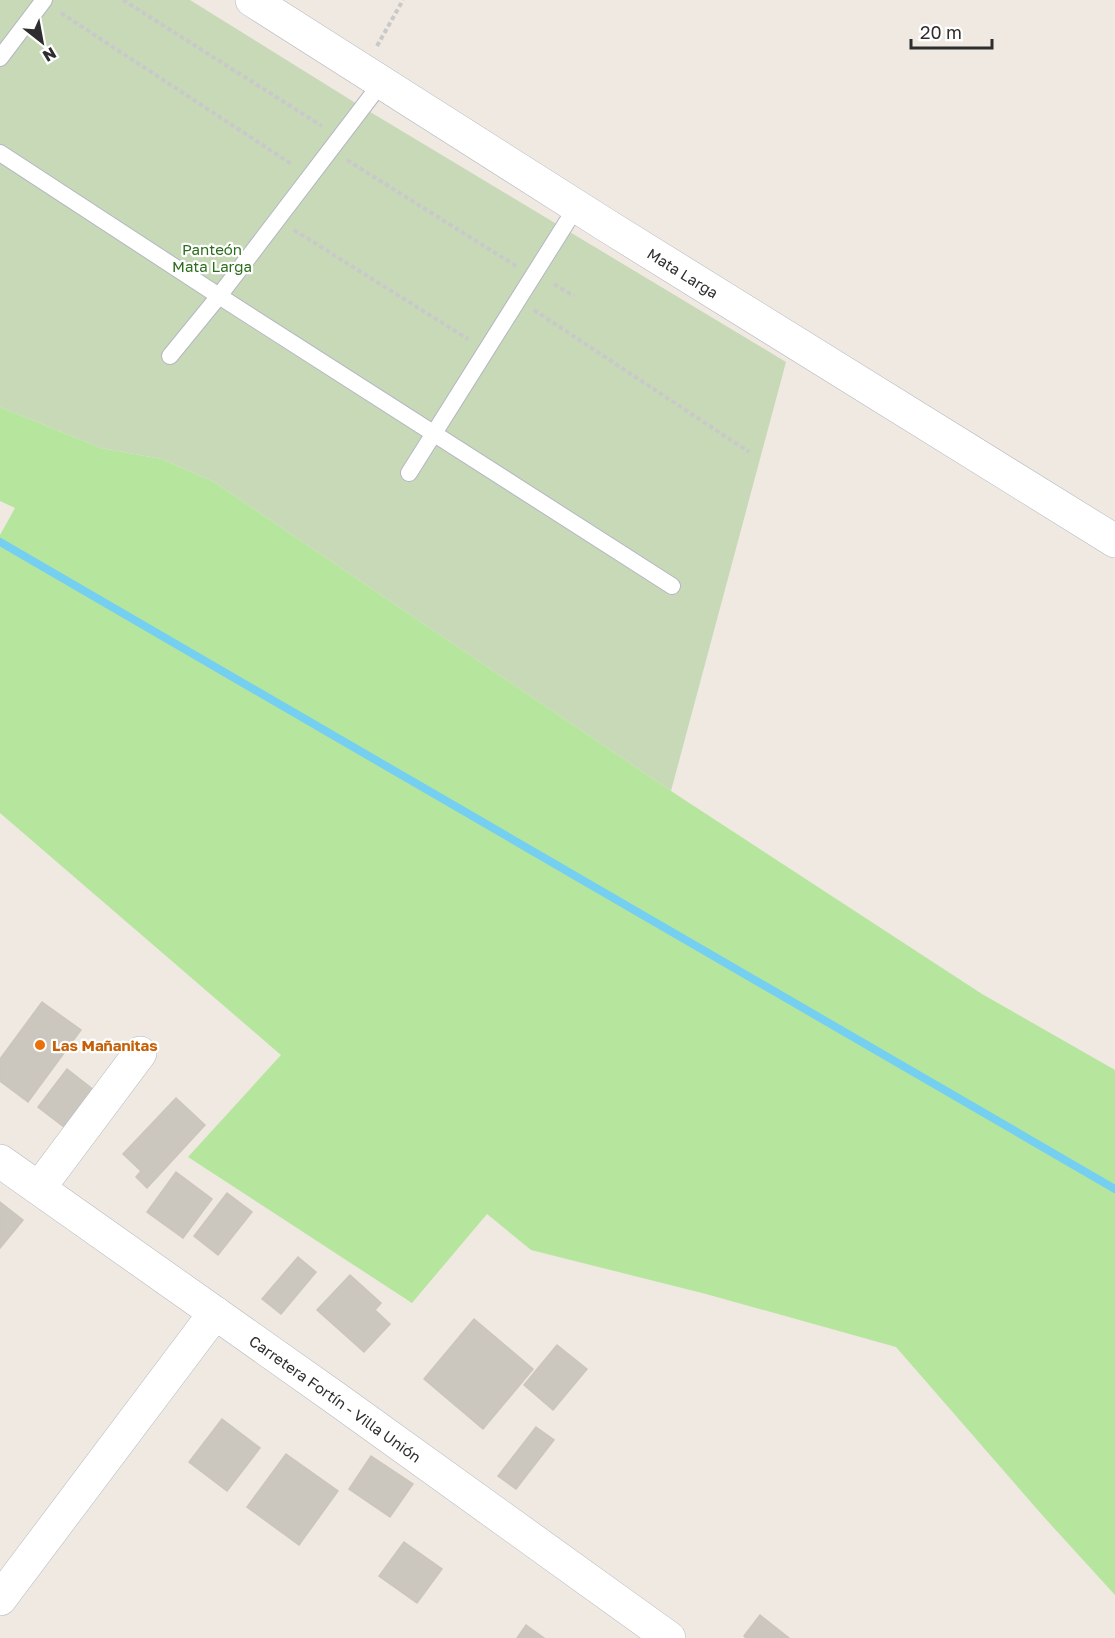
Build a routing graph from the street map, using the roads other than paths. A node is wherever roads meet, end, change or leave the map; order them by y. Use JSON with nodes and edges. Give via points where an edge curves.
{"nodes":[{"id":1,"x":44,"y":0,"type":"edge"},
{"id":2,"x":252,"y":0,"type":"edge"},
{"id":3,"x":0,"y":58,"type":"edge"},
{"id":4,"x":372,"y":76,"type":"junction"},
{"id":5,"x":0,"y":153,"type":"edge"},
{"id":6,"x":577,"y":206,"type":"junction"},
{"id":7,"x":219,"y":296,"type":"junction"},
{"id":8,"x":170,"y":356,"type":"dead end"},
{"id":9,"x":434,"y":434,"type":"junction"},
{"id":10,"x":409,"y":473,"type":"dead end"},
{"id":11,"x":1115,"y":541,"type":"edge"},
{"id":12,"x":672,"y":586,"type":"dead end"},
{"id":13,"x":140,"y":1053,"type":"dead end"},
{"id":14,"x":0,"y":1161,"type":"edge"},
{"id":15,"x":39,"y":1188,"type":"junction"},
{"id":16,"x":215,"y":1313,"type":"junction"},
{"id":17,"x":0,"y":1599,"type":"edge"},
{"id":18,"x":669,"y":1638,"type":"edge"}],
"edges":[{"from":1,"to":3,"type":"lane"},
{"from":2,"to":4,"type":"street","name":"Mata Larga"},
{"from":4,"to":6,"type":"street","name":"Mata Larga"},
{"from":4,"to":7,"type":"lane","via":[[336,144]]},
{"from":5,"to":7,"type":"lane"},
{"from":6,"to":9,"type":"lane"},
{"from":6,"to":11,"type":"street","name":"Mata Larga"},
{"from":7,"to":8,"type":"lane"},
{"from":7,"to":9,"type":"lane"},
{"from":9,"to":10,"type":"lane"},
{"from":9,"to":12,"type":"lane"},
{"from":13,"to":15,"type":"street"},
{"from":14,"to":15,"type":"street","name":"Carretera Fortín - Villa Unión"},
{"from":15,"to":16,"type":"street","name":"Carretera Fortín - Villa Unión"},
{"from":16,"to":17,"type":"street"},
{"from":16,"to":18,"type":"street","name":"Carretera Fortín - Villa Unión"}]}
